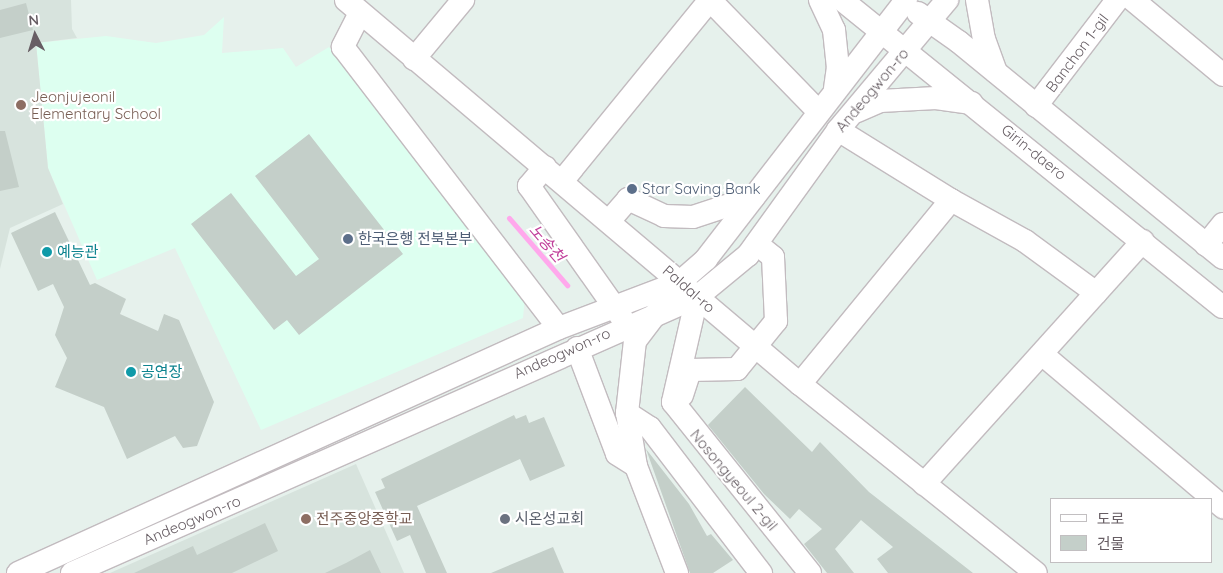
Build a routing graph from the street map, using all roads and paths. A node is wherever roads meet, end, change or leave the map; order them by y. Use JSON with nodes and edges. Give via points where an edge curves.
{"nodes":[{"id":1,"x":463,"y":0,"type":"edge"},
{"id":2,"x":710,"y":0,"type":"edge"},
{"id":3,"x":820,"y":0,"type":"edge"},
{"id":4,"x":842,"y":0,"type":"edge"},
{"id":5,"x":947,"y":0,"type":"edge"},
{"id":6,"x":977,"y":0,"type":"edge"},
{"id":7,"x":1117,"y":0,"type":"edge"},
{"id":8,"x":1133,"y":0,"type":"edge"},
{"id":9,"x":904,"y":1,"type":"edge"},
{"id":10,"x":352,"y":8,"type":"edge"},
{"id":11,"x":929,"y":23,"type":"junction"},
{"id":12,"x":881,"y":31,"type":"junction"},
{"id":13,"x":905,"y":52,"type":"junction"},
{"id":14,"x":414,"y":59,"type":"junction"},
{"id":15,"x":997,"y":73,"type":"junction"},
{"id":16,"x":1223,"y":74,"type":"edge"},
{"id":17,"x":835,"y":88,"type":"junction"},
{"id":18,"x":975,"y":104,"type":"junction"},
{"id":19,"x":1036,"y":106,"type":"junction"},
{"id":20,"x":817,"y":110,"type":"junction"},
{"id":21,"x":856,"y":112,"type":"junction"},
{"id":22,"x":838,"y":130,"type":"junction"},
{"id":23,"x":545,"y":167,"type":"junction"},
{"id":24,"x":563,"y":180,"type":"junction"},
{"id":25,"x":754,"y":197,"type":"junction"},
{"id":26,"x":951,"y":200,"type":"junction"},
{"id":27,"x":610,"y":220,"type":"junction"},
{"id":28,"x":1223,"y":224,"type":"edge"},
{"id":29,"x":1143,"y":241,"type":"junction"},
{"id":30,"x":757,"y":244,"type":"junction"},
{"id":31,"x":1215,"y":252,"type":"edge"},
{"id":32,"x":680,"y":282,"type":"junction"},
{"id":33,"x":1096,"y":293,"type":"junction"},
{"id":34,"x":697,"y":297,"type":"junction"},
{"id":35,"x":1223,"y":307,"type":"edge"},
{"id":36,"x":662,"y":310,"type":"junction"},
{"id":37,"x":625,"y":324,"type":"junction"},
{"id":38,"x":559,"y":328,"type":"junction"},
{"id":39,"x":756,"y":347,"type":"junction"},
{"id":40,"x":577,"y":348,"type":"junction"},
{"id":41,"x":1043,"y":355,"type":"junction"},
{"id":42,"x":800,"y":384,"type":"junction"},
{"id":43,"x":674,"y":396,"type":"junction"},
{"id":44,"x":627,"y":413,"type":"junction"},
{"id":45,"x":689,"y":425,"type":"junction"},
{"id":46,"x":677,"y":461,"type":"junction"},
{"id":47,"x":636,"y":466,"type":"junction"},
{"id":48,"x":924,"y":484,"type":"junction"},
{"id":49,"x":1211,"y":498,"type":"edge"},
{"id":50,"x":1213,"y":500,"type":"edge"},
{"id":51,"x":1223,"y":508,"type":"edge"},
{"id":52,"x":18,"y":573,"type":"edge"},
{"id":53,"x":72,"y":573,"type":"edge"},
{"id":54,"x":677,"y":573,"type":"edge"},
{"id":55,"x":761,"y":573,"type":"edge"},
{"id":56,"x":810,"y":573,"type":"edge"},
{"id":57,"x":1036,"y":573,"type":"edge"}],
"edges":[{"from":1,"to":14,"type":"street"},
{"from":2,"to":20,"type":"street"},
{"from":2,"to":24,"type":"street"},
{"from":3,"to":17,"type":"street","via":[[834,30],[838,67]]},
{"from":4,"to":12,"type":"street","name":"Girin-daero"},
{"from":5,"to":11,"type":"street","name":"Andeogwon-ro"},
{"from":6,"to":15,"type":"street"},
{"from":7,"to":19,"type":"street","name":"Banchon 1-gil"},
{"from":8,"to":16,"type":"street"},
{"from":9,"to":11,"type":"street"},
{"from":9,"to":12,"type":"street","name":"Andeogwon-ro"},
{"from":10,"to":14,"type":"street","name":"Paldal-ro"},
{"from":10,"to":38,"type":"street","via":[[343,47]]},
{"from":11,"to":13,"type":"street","name":"Andeogwon-ro"},
{"from":11,"to":15,"type":"street"},
{"from":12,"to":13,"type":"street","name":"Girin-daero"},
{"from":12,"to":17,"type":"street","name":"Andeogwon-ro"},
{"from":13,"to":18,"type":"street","name":"Girin-daero"},
{"from":13,"to":21,"type":"street","name":"Andeogwon-ro"},
{"from":14,"to":23,"type":"street","name":"Paldal-ro"},
{"from":15,"to":19,"type":"street"},
{"from":17,"to":20,"type":"street","name":"Andeogwon-ro"},
{"from":18,"to":21,"type":"street","via":[[936,98],[889,101]]},
{"from":18,"to":29,"type":"street","name":"Girin-daero"},
{"from":19,"to":31,"type":"street"},
{"from":20,"to":25,"type":"street","name":"Andeogwon-ro"},
{"from":21,"to":22,"type":"street","name":"Andeogwon-ro"},
{"from":22,"to":26,"type":"street"},
{"from":22,"to":30,"type":"street","name":"Andeogwon-ro"},
{"from":23,"to":24,"type":"street","name":"Paldal-ro"},
{"from":23,"to":37,"type":"street","via":[[529,186]]},
{"from":24,"to":27,"type":"street","name":"Paldal-ro"},
{"from":25,"to":27,"type":"street","via":[[693,217],[664,216],[628,199]]},
{"from":25,"to":32,"type":"street","name":"Andeogwon-ro","via":[[706,259]]},
{"from":26,"to":33,"type":"street","via":[[1025,241]]},
{"from":26,"to":42,"type":"street"},
{"from":27,"to":32,"type":"street","name":"Paldal-ro"},
{"from":28,"to":31,"type":"street"},
{"from":29,"to":33,"type":"street"},
{"from":29,"to":35,"type":"street","name":"Girin-daero"},
{"from":30,"to":34,"type":"street","name":"Andeogwon-ro","via":[[737,269]]},
{"from":30,"to":39,"type":"street","via":[[774,257],[776,321]]},
{"from":32,"to":34,"type":"street","name":"Paldal-ro"},
{"from":32,"to":36,"type":"street"},
{"from":32,"to":37,"type":"street","name":"Andeogwon-ro"},
{"from":33,"to":41,"type":"street"},
{"from":34,"to":36,"type":"street","name":"Andeogwon-ro"},
{"from":34,"to":39,"type":"street","name":"Paldal-ro"},
{"from":34,"to":43,"type":"street"},
{"from":36,"to":37,"type":"street","name":"Andeogwon-ro"},
{"from":37,"to":38,"type":"street","name":"Andeogwon-ro"},
{"from":37,"to":40,"type":"street","name":"Andeogwon-ro"},
{"from":37,"to":44,"type":"street"},
{"from":38,"to":52,"type":"street","name":"Andeogwon-ro"},
{"from":39,"to":42,"type":"street","name":"Paldal-ro"},
{"from":39,"to":43,"type":"street","via":[[737,369],[690,370],[682,395]]},
{"from":40,"to":47,"type":"street","via":[[617,454]]},
{"from":40,"to":53,"type":"street","name":"Andeogwon-ro"},
{"from":41,"to":48,"type":"street"},
{"from":41,"to":49,"type":"street"},
{"from":42,"to":48,"type":"street","name":"Paldal-ro"},
{"from":43,"to":45,"type":"street"},
{"from":44,"to":46,"type":"street","via":[[650,428]]},
{"from":44,"to":47,"type":"street"},
{"from":45,"to":46,"type":"street","name":"Nosongyeoul 2-gil","via":[[670,433]]},
{"from":45,"to":56,"type":"street","name":"Nosongyeoul 2-gil"},
{"from":46,"to":55,"type":"street"},
{"from":47,"to":54,"type":"street"},
{"from":48,"to":57,"type":"street","name":"Paldal-ro"},
{"from":50,"to":51,"type":"street"}]}
